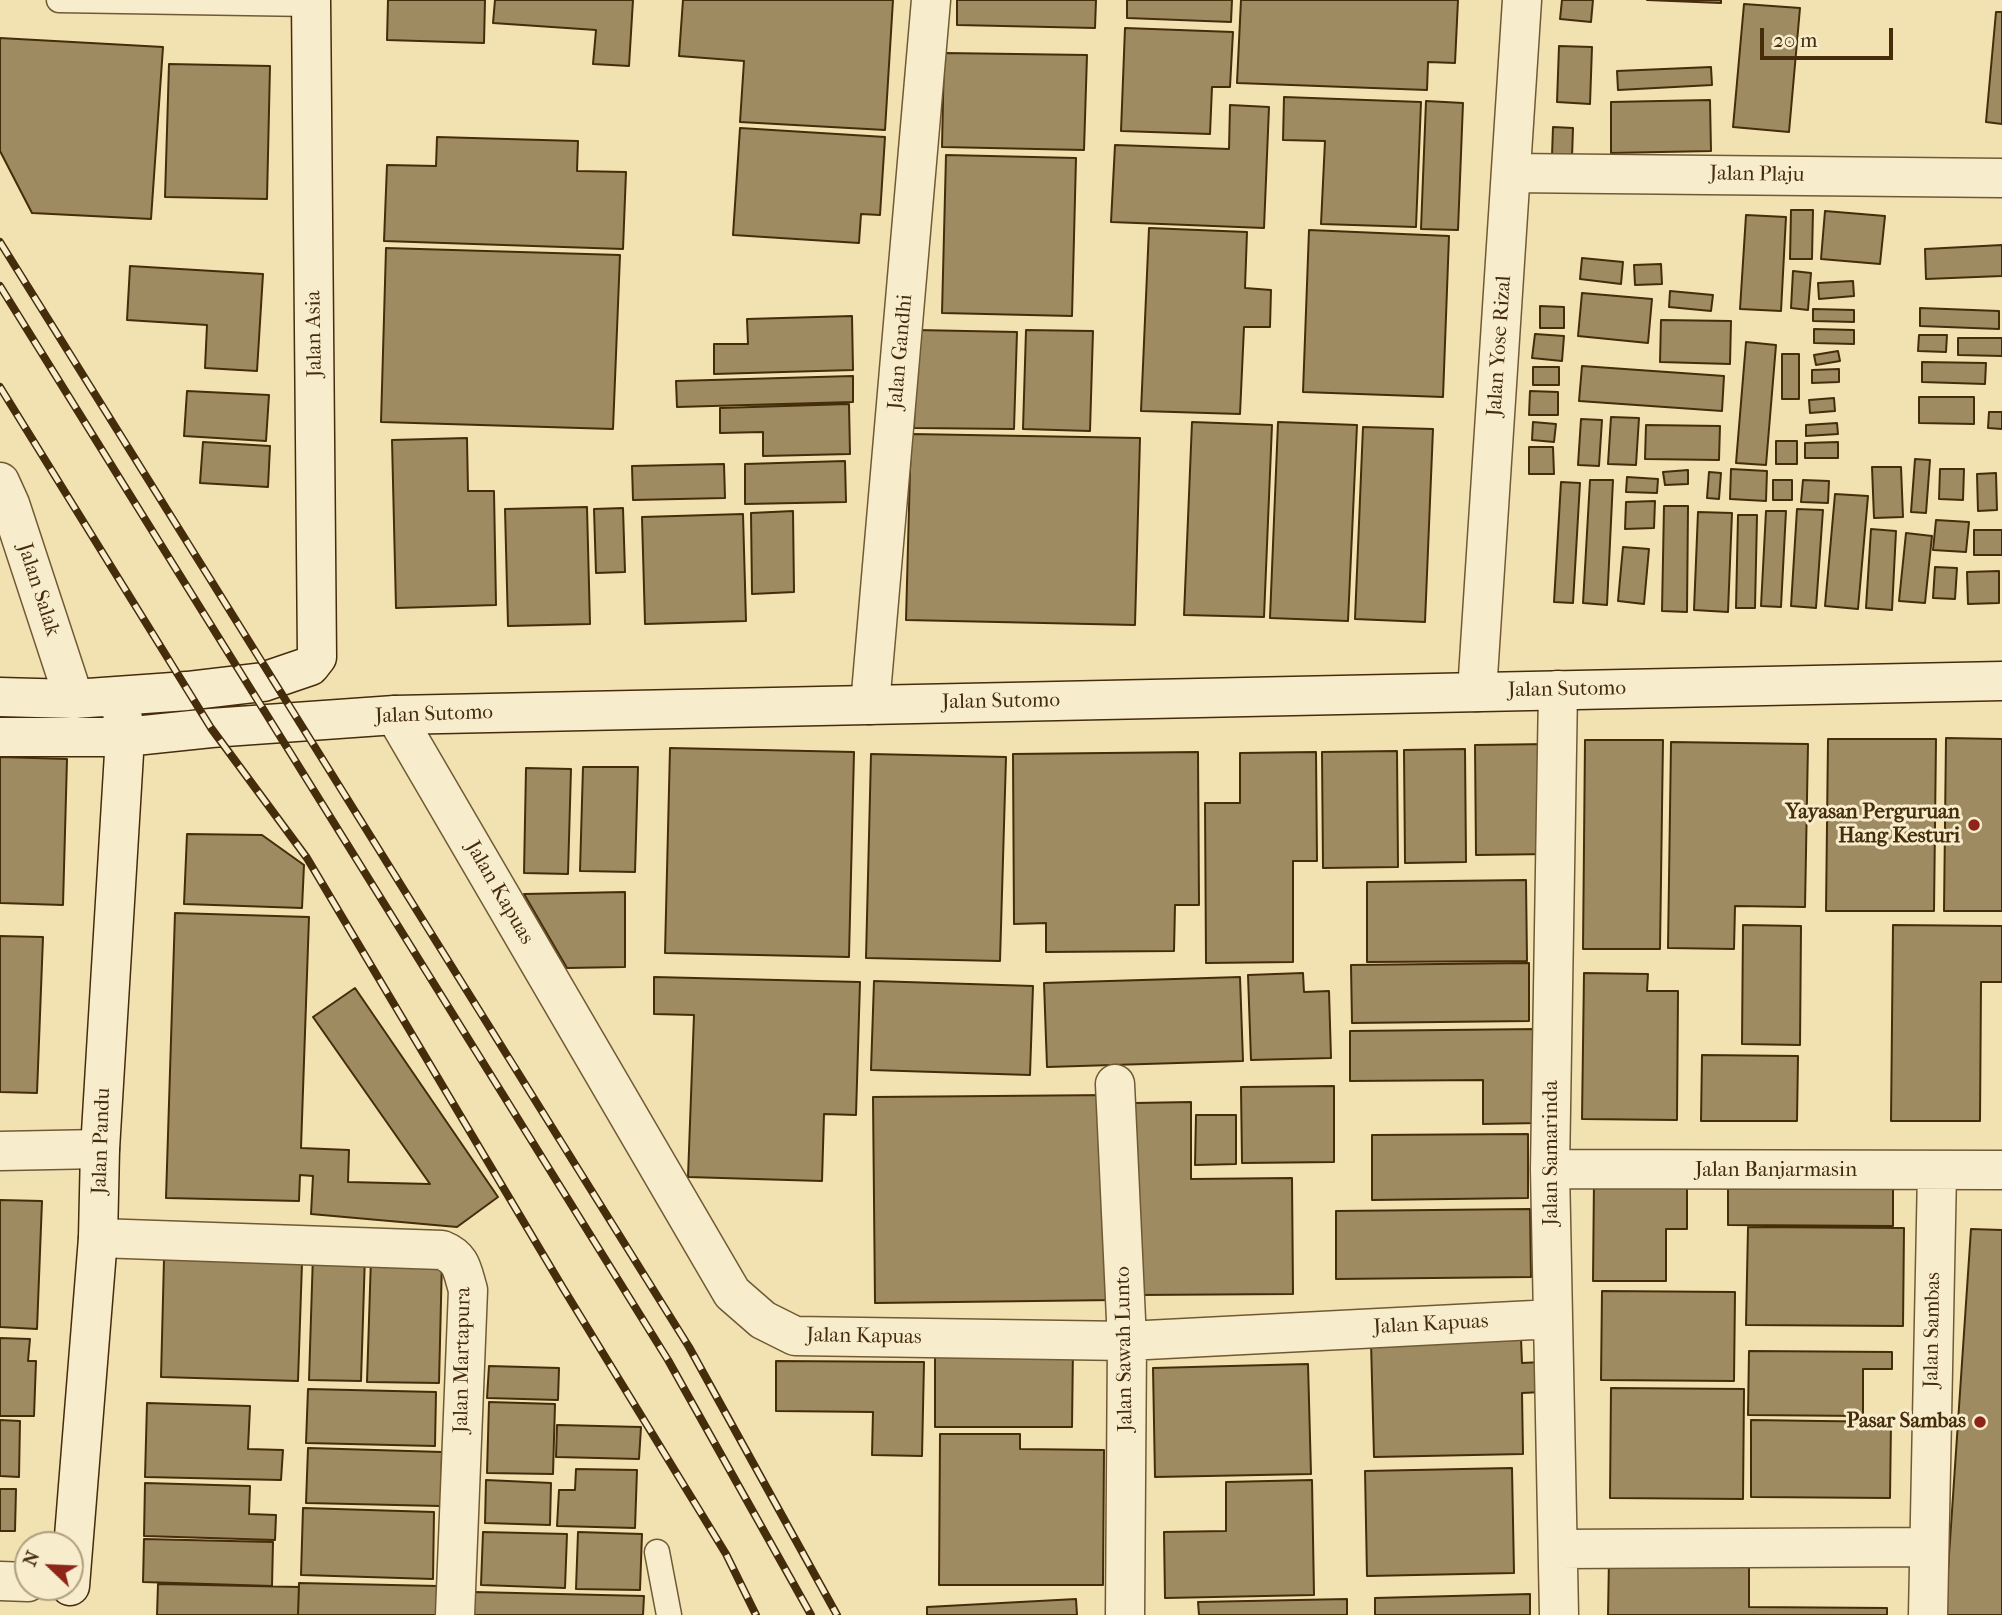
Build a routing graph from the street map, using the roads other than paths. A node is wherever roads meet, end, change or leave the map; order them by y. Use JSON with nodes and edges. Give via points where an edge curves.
{"nodes":[{"id":1,"x":59,"y":0,"type":"edge"},
{"id":2,"x":931,"y":0,"type":"edge"},
{"id":3,"x":1522,"y":0,"type":"edge"},
{"id":4,"x":311,"y":2,"type":"edge"},
{"id":5,"x":1511,"y":173,"type":"junction"},
{"id":6,"x":2002,"y":178,"type":"edge"},
{"id":7,"x":0,"y":482,"type":"edge"},
{"id":8,"x":2002,"y":681,"type":"edge"},
{"id":9,"x":1559,"y":690,"type":"junction"},
{"id":10,"x":1477,"y":692,"type":"junction"},
{"id":11,"x":120,"y":695,"type":"junction"},
{"id":12,"x":0,"y":697,"type":"edge"},
{"id":13,"x":74,"y":699,"type":"junction"},
{"id":14,"x":870,"y":705,"type":"junction"},
{"id":15,"x":395,"y":715,"type":"junction"},
{"id":16,"x":0,"y":737,"type":"edge"},
{"id":17,"x":125,"y":737,"type":"junction"},
{"id":18,"x":1115,"y":1084,"type":"dead end"},
{"id":19,"x":100,"y":1149,"type":"junction"},
{"id":20,"x":0,"y":1151,"type":"edge"},
{"id":21,"x":1550,"y":1169,"type":"junction"},
{"id":22,"x":2002,"y":1170,"type":"edge"},
{"id":23,"x":1937,"y":1172,"type":"junction"},
{"id":24,"x":98,"y":1238,"type":"junction"},
{"id":25,"x":1553,"y":1319,"type":"junction"},
{"id":26,"x":1127,"y":1341,"type":"junction"},
{"id":27,"x":74,"y":1531,"type":"edge"},
{"id":28,"x":1929,"y":1547,"type":"junction"},
{"id":29,"x":1559,"y":1549,"type":"junction"},
{"id":30,"x":657,"y":1552,"type":"dead end"},
{"id":31,"x":455,"y":1615,"type":"edge"},
{"id":32,"x":669,"y":1615,"type":"edge"},
{"id":33,"x":1125,"y":1615,"type":"edge"},
{"id":34,"x":1559,"y":1615,"type":"edge"},
{"id":35,"x":1927,"y":1615,"type":"edge"}],
"edges":[{"from":1,"to":4,"type":"lane"},
{"from":2,"to":14,"type":"street","name":"Jalan Gandhi"},
{"from":3,"to":5,"type":"street","name":"Jalan Yose Rizal"},
{"from":4,"to":11,"type":"street","name":"Jalan Asia","via":[[317,657],[310,666],[263,682]]},
{"from":5,"to":6,"type":"street","name":"Jalan Plaju"},
{"from":5,"to":10,"type":"street","name":"Jalan Yose Rizal"},
{"from":7,"to":13,"type":"street","name":"Jalan Salak"},
{"from":8,"to":9,"type":"street","name":"Jalan Sutomo"},
{"from":9,"to":10,"type":"street","name":"Jalan Sutomo"},
{"from":9,"to":21,"type":"street","name":"Jalan Samarinda"},
{"from":10,"to":14,"type":"street","name":"Jalan Sutomo"},
{"from":11,"to":13,"type":"street"},
{"from":11,"to":17,"type":"street","name":"Jalan Pandu"},
{"from":12,"to":13,"type":"street"},
{"from":14,"to":15,"type":"street","name":"Jalan Sutomo"},
{"from":15,"to":17,"type":"street","name":"Jalan Sutomo"},
{"from":15,"to":26,"type":"street","name":"Jalan Kapuas","via":[[732,1293],[763,1320],[795,1336]]},
{"from":16,"to":17,"type":"street","name":"Jalan Sutomo"},
{"from":17,"to":19,"type":"street","name":"Jalan Pandu"},
{"from":18,"to":26,"type":"street","name":"Jalan Sawah Lunto"},
{"from":19,"to":20,"type":"street"},
{"from":19,"to":24,"type":"street","name":"Jalan Pandu"},
{"from":21,"to":23,"type":"street","name":"Jalan Banjarmasin"},
{"from":21,"to":25,"type":"street","name":"Jalan Samarinda"},
{"from":22,"to":23,"type":"street","name":"Jalan Banjarmasin"},
{"from":23,"to":28,"type":"street","name":"Jalan Sambas"},
{"from":24,"to":27,"type":"street","name":"Jalan Pandu"},
{"from":24,"to":31,"type":"street","name":"Jalan Martapura","via":[[442,1250],[454,1255],[468,1290]]},
{"from":25,"to":26,"type":"street","name":"Jalan Kapuas"},
{"from":25,"to":29,"type":"street","name":"Jalan Samarinda"},
{"from":26,"to":33,"type":"street","name":"Jalan Sawah Lunto"},
{"from":28,"to":29,"type":"street"},
{"from":28,"to":35,"type":"street","name":"Jalan Sambas"},
{"from":29,"to":34,"type":"street","name":"Jalan Samarinda"},
{"from":30,"to":32,"type":"lane"}]}
